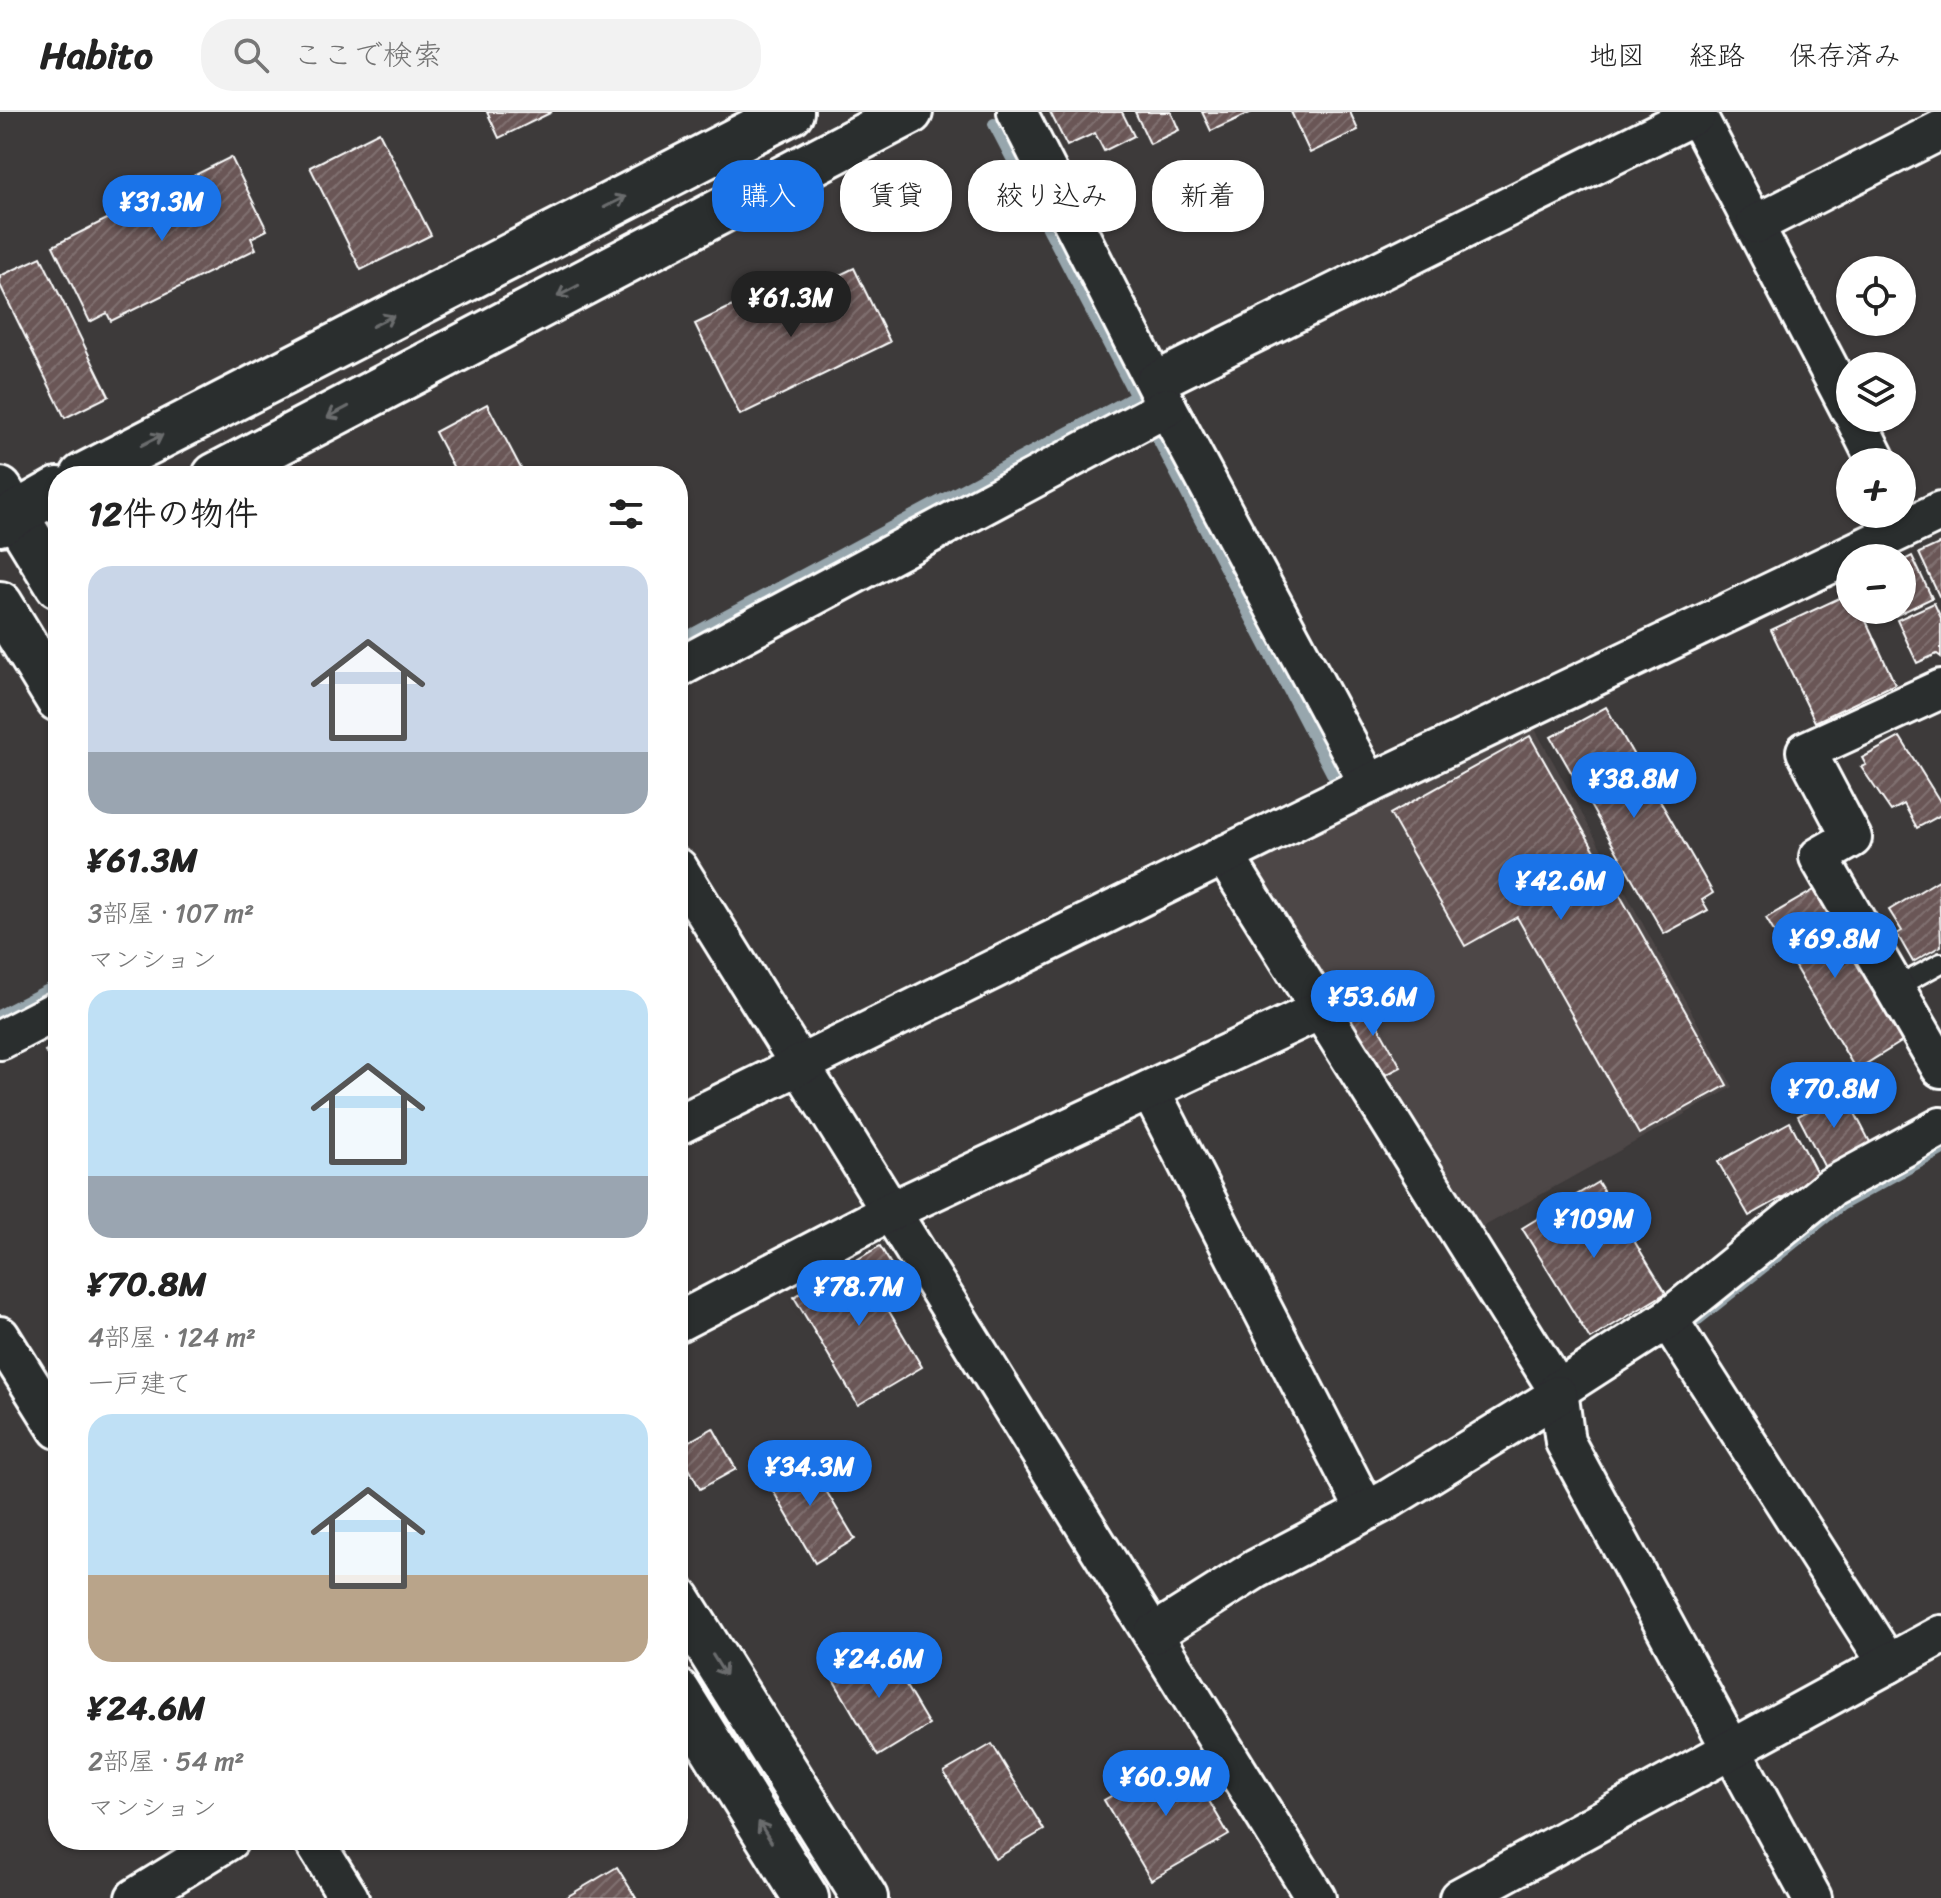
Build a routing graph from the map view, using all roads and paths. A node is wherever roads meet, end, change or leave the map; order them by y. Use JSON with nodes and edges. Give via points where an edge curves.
{"nodes":[{"id":1,"x":791,"y":112,"type":"edge"},
{"id":2,"x":910,"y":112,"type":"edge"},
{"id":3,"x":1017,"y":112,"type":"edge"},
{"id":4,"x":1695,"y":113,"type":"edge"},
{"id":5,"x":1941,"y":130,"type":"edge"},
{"id":6,"x":1756,"y":224,"type":"junction"},
{"id":7,"x":1836,"y":381,"type":"edge"},
{"id":8,"x":1154,"y":406,"type":"junction"},
{"id":9,"x":102,"y":466,"type":"edge"},
{"id":10,"x":234,"y":466,"type":"edge"},
{"id":11,"x":48,"y":494,"type":"edge"},
{"id":12,"x":5,"y":509,"type":"edge"},
{"id":13,"x":1918,"y":516,"type":"edge"},
{"id":14,"x":48,"y":561,"type":"edge"},
{"id":15,"x":48,"y":569,"type":"edge"},
{"id":16,"x":0,"y":583,"type":"edge"},
{"id":17,"x":0,"y":604,"type":"edge"},
{"id":18,"x":688,"y":662,"type":"edge"},
{"id":19,"x":48,"y":683,"type":"edge"},
{"id":20,"x":1941,"y":689,"type":"edge"},
{"id":21,"x":1369,"y":784,"type":"junction"},
{"id":22,"x":1224,"y":855,"type":"junction"},
{"id":23,"x":688,"y":884,"type":"edge"},
{"id":24,"x":1941,"y":963,"type":"edge"},
{"id":25,"x":1895,"y":988,"type":"junction"},
{"id":26,"x":1320,"y":1010,"type":"junction"},
{"id":27,"x":48,"y":1015,"type":"edge"},
{"id":28,"x":0,"y":1040,"type":"edge"},
{"id":29,"x":800,"y":1063,"type":"junction"},
{"id":30,"x":1941,"y":1068,"type":"edge"},
{"id":31,"x":1150,"y":1090,"type":"junction"},
{"id":32,"x":688,"y":1120,"type":"edge"},
{"id":33,"x":1941,"y":1127,"type":"edge"},
{"id":34,"x":891,"y":1211,"type":"junction"},
{"id":35,"x":688,"y":1317,"type":"edge"},
{"id":36,"x":1673,"y":1327,"type":"junction"},
{"id":37,"x":0,"y":1336,"type":"edge"},
{"id":38,"x":1558,"y":1402,"type":"junction"},
{"id":39,"x":48,"y":1413,"type":"edge"},
{"id":40,"x":1366,"y":1511,"type":"junction"},
{"id":41,"x":688,"y":1615,"type":"edge"},
{"id":42,"x":1153,"y":1634,"type":"junction"},
{"id":43,"x":1941,"y":1635,"type":"edge"},
{"id":44,"x":1888,"y":1664,"type":"junction"},
{"id":45,"x":688,"y":1708,"type":"edge"},
{"id":46,"x":1733,"y":1750,"type":"junction"},
{"id":47,"x":213,"y":1850,"type":"edge"},
{"id":48,"x":319,"y":1850,"type":"edge"},
{"id":49,"x":135,"y":1898,"type":"edge"},
{"id":50,"x":349,"y":1898,"type":"edge"},
{"id":51,"x":806,"y":1898,"type":"edge"},
{"id":52,"x":865,"y":1898,"type":"edge"},
{"id":53,"x":1316,"y":1898,"type":"edge"},
{"id":54,"x":1459,"y":1898,"type":"edge"},
{"id":55,"x":1812,"y":1898,"type":"edge"}],
"edges":[{"from":9,"to":1,"type":"street","one_way":true},
{"from":2,"to":10,"type":"street","one_way":true},
{"from":3,"to":8,"type":"street"},
{"from":4,"to":6,"type":"street"},
{"from":4,"to":8,"type":"street"},
{"from":5,"to":6,"type":"street"},
{"from":6,"to":7,"type":"street"},
{"from":8,"to":18,"type":"street"},
{"from":8,"to":21,"type":"street"},
{"from":11,"to":12,"type":"street"},
{"from":12,"to":14,"type":"street"},
{"from":13,"to":21,"type":"street"},
{"from":15,"to":16,"type":"street"},
{"from":17,"to":19,"type":"street"},
{"from":20,"to":25,"type":"street","via":[[1806,751],[1852,838],[1819,857]]},
{"from":21,"to":22,"type":"street"},
{"from":22,"to":26,"type":"street"},
{"from":22,"to":29,"type":"street"},
{"from":23,"to":29,"type":"street"},
{"from":24,"to":25,"type":"lane"},
{"from":25,"to":30,"type":"street"},
{"from":26,"to":31,"type":"street"},
{"from":26,"to":38,"type":"street"},
{"from":27,"to":28,"type":"street"},
{"from":29,"to":32,"type":"street"},
{"from":29,"to":34,"type":"street"},
{"from":31,"to":34,"type":"street"},
{"from":31,"to":40,"type":"street"},
{"from":33,"to":36,"type":"street","via":[[1831,1187]]},
{"from":34,"to":35,"type":"street"},
{"from":34,"to":42,"type":"street"},
{"from":36,"to":38,"type":"street"},
{"from":36,"to":44,"type":"street"},
{"from":37,"to":39,"type":"street"},
{"from":38,"to":40,"type":"street"},
{"from":38,"to":46,"type":"street","via":[[1565,1442]]},
{"from":40,"to":42,"type":"street","via":[[1256,1569]]},
{"from":41,"to":52,"type":"street","one_way":true},
{"from":42,"to":53,"type":"street"},
{"from":43,"to":44,"type":"street"},
{"from":44,"to":46,"type":"street"},
{"from":51,"to":45,"type":"street","one_way":true},
{"from":46,"to":54,"type":"street"},
{"from":46,"to":55,"type":"street"},
{"from":47,"to":49,"type":"street"},
{"from":48,"to":50,"type":"street"}]}
